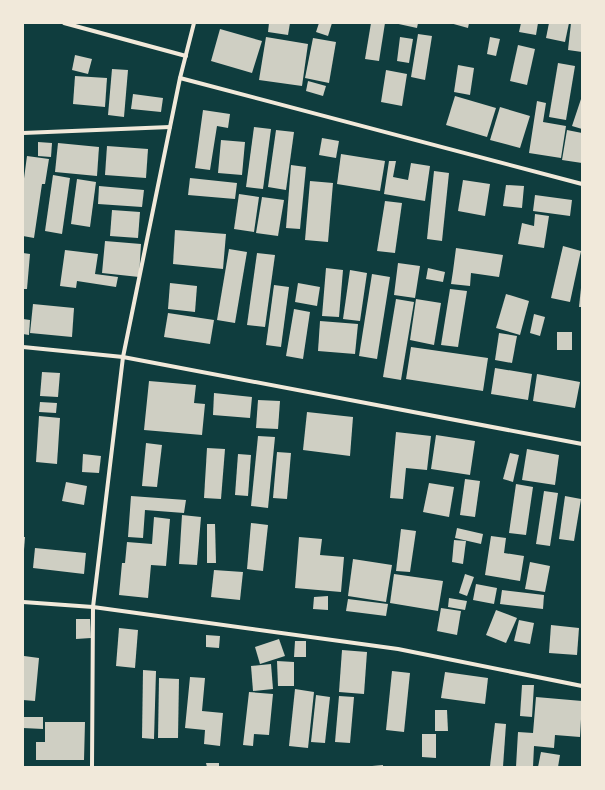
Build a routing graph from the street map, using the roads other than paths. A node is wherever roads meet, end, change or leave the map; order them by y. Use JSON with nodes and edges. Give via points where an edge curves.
{"nodes":[{"id":1,"x":64,"y":23,"type":"edge"},
{"id":2,"x":194,"y":23,"type":"edge"},
{"id":3,"x":186,"y":56,"type":"junction"},
{"id":4,"x":180,"y":78,"type":"junction"},
{"id":5,"x":170,"y":127,"type":"junction"},
{"id":6,"x":23,"y":133,"type":"edge"},
{"id":7,"x":582,"y":184,"type":"edge"},
{"id":8,"x":23,"y":347,"type":"edge"},
{"id":9,"x":123,"y":357,"type":"junction"},
{"id":10,"x":582,"y":444,"type":"edge"},
{"id":11,"x":23,"y":602,"type":"edge"},
{"id":12,"x":93,"y":607,"type":"junction"},
{"id":13,"x":582,"y":686,"type":"edge"},
{"id":14,"x":92,"y":767,"type":"edge"}],
"edges":[{"from":1,"to":3,"type":"street"},
{"from":2,"to":3,"type":"street"},
{"from":3,"to":4,"type":"street"},
{"from":4,"to":5,"type":"street"},
{"from":4,"to":7,"type":"street"},
{"from":5,"to":6,"type":"street"},
{"from":5,"to":9,"type":"street"},
{"from":8,"to":9,"type":"street"},
{"from":9,"to":10,"type":"street"},
{"from":9,"to":12,"type":"street"},
{"from":11,"to":12,"type":"street"},
{"from":12,"to":13,"type":"street","via":[[398,649]]},
{"from":12,"to":14,"type":"street"}]}
